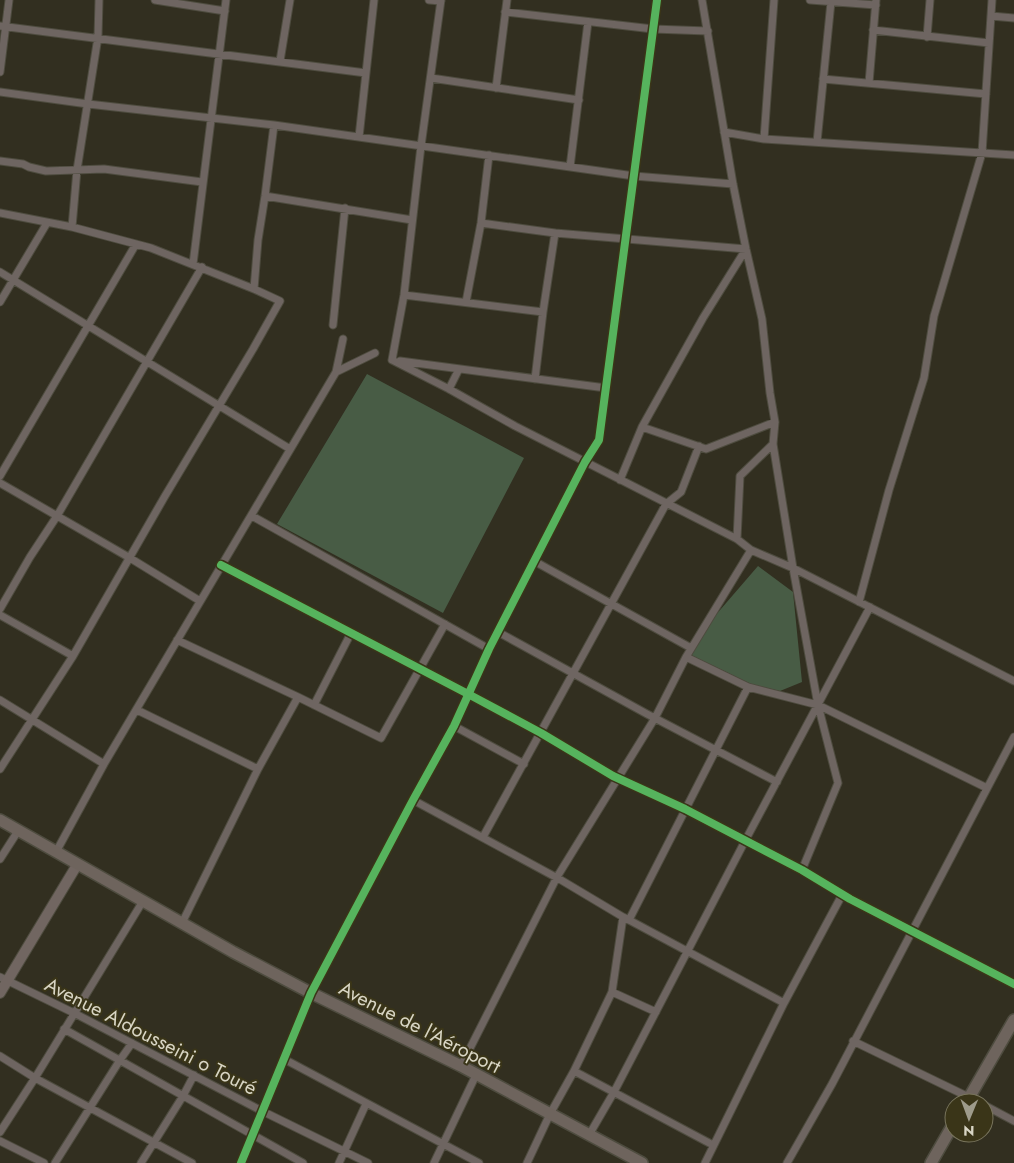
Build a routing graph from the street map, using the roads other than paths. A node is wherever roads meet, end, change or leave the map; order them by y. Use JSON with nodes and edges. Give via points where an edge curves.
{"nodes":[{"id":1,"x":9,"y":0,"type":"edge"},
{"id":2,"x":99,"y":0,"type":"edge"},
{"id":3,"x":156,"y":0,"type":"edge"},
{"id":4,"x":226,"y":0,"type":"edge"},
{"id":5,"x":290,"y":0,"type":"edge"},
{"id":6,"x":374,"y":0,"type":"edge"},
{"id":7,"x":429,"y":0,"type":"edge"},
{"id":8,"x":507,"y":0,"type":"edge"},
{"id":9,"x":656,"y":0,"type":"edge"},
{"id":10,"x":702,"y":0,"type":"edge"},
{"id":11,"x":774,"y":0,"type":"edge"},
{"id":12,"x":810,"y":0,"type":"edge"},
{"id":13,"x":930,"y":0,"type":"edge"},
{"id":14,"x":992,"y":0,"type":"edge"},
{"id":15,"x":441,"y":1,"type":"edge"},
{"id":16,"x":831,"y":2,"type":"junction"},
{"id":17,"x":876,"y":2,"type":"edge"},
{"id":18,"x":225,"y":11,"type":"junction"},
{"id":19,"x":505,"y":12,"type":"junction"},
{"id":20,"x":991,"y":16,"type":"junction"},
{"id":21,"x":1014,"y":18,"type":"edge"},
{"id":22,"x":588,"y":22,"type":"junction"},
{"id":23,"x":3,"y":26,"type":"edge"},
{"id":24,"x":653,"y":29,"type":"junction"},
{"id":25,"x":873,"y":30,"type":"junction"},
{"id":26,"x":708,"y":31,"type":"junction"},
{"id":27,"x":927,"y":36,"type":"junction"},
{"id":28,"x":98,"y":37,"type":"junction"},
{"id":29,"x":989,"y":43,"type":"junction"},
{"id":30,"x":219,"y":55,"type":"junction"},
{"id":31,"x":280,"y":61,"type":"junction"},
{"id":32,"x":0,"y":72,"type":"edge"},
{"id":33,"x":366,"y":73,"type":"junction"},
{"id":34,"x":431,"y":78,"type":"junction"},
{"id":35,"x":823,"y":79,"type":"junction"},
{"id":36,"x":869,"y":83,"type":"junction"},
{"id":37,"x":496,"y":88,"type":"junction"},
{"id":38,"x":0,"y":92,"type":"edge"},
{"id":39,"x":986,"y":94,"type":"junction"},
{"id":40,"x":579,"y":100,"type":"junction"},
{"id":41,"x":88,"y":104,"type":"junction"},
{"id":42,"x":211,"y":118,"type":"junction"},
{"id":43,"x":274,"y":125,"type":"junction"},
{"id":44,"x":724,"y":132,"type":"junction"},
{"id":45,"x":359,"y":137,"type":"junction"},
{"id":46,"x":764,"y":138,"type":"junction"},
{"id":47,"x":817,"y":142,"type":"junction"},
{"id":48,"x":422,"y":146,"type":"junction"},
{"id":49,"x":982,"y":153,"type":"junction"},
{"id":50,"x":489,"y":155,"type":"junction"},
{"id":51,"x":1014,"y":155,"type":"edge"},
{"id":52,"x":0,"y":161,"type":"edge"},
{"id":53,"x":570,"y":167,"type":"junction"},
{"id":54,"x":77,"y":170,"type":"junction"},
{"id":55,"x":634,"y":176,"type":"junction"},
{"id":56,"x":202,"y":182,"type":"junction"},
{"id":57,"x":733,"y":184,"type":"junction"},
{"id":58,"x":265,"y":196,"type":"junction"},
{"id":59,"x":345,"y":208,"type":"junction"},
{"id":60,"x":0,"y":213,"type":"edge"},
{"id":61,"x":412,"y":220,"type":"junction"},
{"id":62,"x":46,"y":222,"type":"junction"},
{"id":63,"x":481,"y":223,"type":"junction"},
{"id":64,"x":72,"y":227,"type":"junction"},
{"id":65,"x":555,"y":233,"type":"junction"},
{"id":66,"x":625,"y":240,"type":"junction"},
{"id":67,"x":136,"y":244,"type":"junction"},
{"id":68,"x":746,"y":249,"type":"junction"},
{"id":69,"x":193,"y":264,"type":"junction"},
{"id":70,"x":202,"y":267,"type":"junction"},
{"id":71,"x":0,"y":272,"type":"edge"},
{"id":72,"x":13,"y":279,"type":"junction"},
{"id":73,"x":254,"y":289,"type":"junction"},
{"id":74,"x":404,"y":295,"type":"junction"},
{"id":75,"x":0,"y":302,"type":"edge"},
{"id":76,"x":466,"y":302,"type":"junction"},
{"id":77,"x":542,"y":312,"type":"junction"},
{"id":78,"x":88,"y":325,"type":"junction"},
{"id":79,"x":332,"y":325,"type":"dead end"},
{"id":80,"x":343,"y":339,"type":"dead end"},
{"id":81,"x":375,"y":353,"type":"dead end"},
{"id":82,"x":147,"y":360,"type":"junction"},
{"id":83,"x":392,"y":360,"type":"junction"},
{"id":84,"x":459,"y":370,"type":"junction"},
{"id":85,"x":336,"y":372,"type":"junction"},
{"id":86,"x":536,"y":379,"type":"junction"},
{"id":87,"x":606,"y":388,"type":"junction"},
{"id":88,"x":450,"y":389,"type":"junction"},
{"id":89,"x":220,"y":405,"type":"junction"},
{"id":90,"x":775,"y":422,"type":"junction"},
{"id":91,"x":642,"y":426,"type":"junction"},
{"id":92,"x":773,"y":444,"type":"junction"},
{"id":93,"x":699,"y":446,"type":"junction"},
{"id":94,"x":290,"y":449,"type":"junction"},
{"id":95,"x":585,"y":462,"type":"junction"},
{"id":96,"x":0,"y":476,"type":"edge"},
{"id":97,"x":620,"y":480,"type":"junction"},
{"id":98,"x":0,"y":483,"type":"edge"},
{"id":99,"x":666,"y":504,"type":"junction"},
{"id":100,"x":57,"y":516,"type":"junction"},
{"id":101,"x":252,"y":516,"type":"junction"},
{"id":102,"x":737,"y":540,"type":"junction"},
{"id":103,"x":751,"y":550,"type":"junction"},
{"id":104,"x":130,"y":558,"type":"junction"},
{"id":105,"x":534,"y":561,"type":"junction"},
{"id":106,"x":221,"y":565,"type":"junction"},
{"id":107,"x":793,"y":568,"type":"junction"},
{"id":108,"x":200,"y":601,"type":"junction"},
{"id":109,"x":859,"y":602,"type":"junction"},
{"id":110,"x":612,"y":603,"type":"junction"},
{"id":111,"x":870,"y":607,"type":"junction"},
{"id":112,"x":0,"y":609,"type":"edge"},
{"id":113,"x":0,"y":616,"type":"edge"},
{"id":114,"x":445,"y":624,"type":"junction"},
{"id":115,"x":351,"y":632,"type":"junction"},
{"id":116,"x":498,"y":632,"type":"junction"},
{"id":117,"x":177,"y":640,"type":"junction"},
{"id":118,"x":691,"y":648,"type":"junction"},
{"id":119,"x":489,"y":649,"type":"junction"},
{"id":120,"x":73,"y":656,"type":"junction"},
{"id":121,"x":686,"y":657,"type":"junction"},
{"id":122,"x":420,"y":668,"type":"junction"},
{"id":123,"x":574,"y":673,"type":"junction"},
{"id":124,"x":1014,"y":681,"type":"edge"},
{"id":125,"x":748,"y":687,"type":"junction"},
{"id":126,"x":470,"y":695,"type":"junction"},
{"id":127,"x":298,"y":697,"type":"junction"},
{"id":128,"x":0,"y":700,"type":"edge"},
{"id":129,"x":314,"y":705,"type":"junction"},
{"id":130,"x":818,"y":705,"type":"junction"},
{"id":131,"x":137,"y":710,"type":"junction"},
{"id":132,"x":655,"y":718,"type":"junction"},
{"id":133,"x":31,"y":719,"type":"junction"},
{"id":134,"x":454,"y":726,"type":"junction"},
{"id":135,"x":540,"y":733,"type":"junction"},
{"id":136,"x":1014,"y":737,"type":"edge"},
{"id":137,"x":716,"y":749,"type":"junction"},
{"id":138,"x":104,"y":764,"type":"junction"},
{"id":139,"x":524,"y":764,"type":"junction"},
{"id":140,"x":0,"y":769,"type":"edge"},
{"id":141,"x":258,"y":769,"type":"junction"},
{"id":142,"x":617,"y":778,"type":"junction"},
{"id":143,"x":777,"y":782,"type":"junction"},
{"id":144,"x":987,"y":788,"type":"junction"},
{"id":145,"x":412,"y":800,"type":"junction"},
{"id":146,"x":685,"y":809,"type":"junction"},
{"id":147,"x":0,"y":820,"type":"edge"},
{"id":148,"x":18,"y":831,"type":"junction"},
{"id":149,"x":483,"y":837,"type":"junction"},
{"id":150,"x":745,"y":841,"type":"junction"},
{"id":151,"x":56,"y":852,"type":"junction"},
{"id":152,"x":0,"y":859,"type":"edge"},
{"id":153,"x":77,"y":865,"type":"junction"},
{"id":154,"x":802,"y":870,"type":"junction"},
{"id":155,"x":557,"y":877,"type":"junction"},
{"id":156,"x":842,"y":895,"type":"junction"},
{"id":157,"x":143,"y":901,"type":"junction"},
{"id":158,"x":626,"y":919,"type":"junction"},
{"id":159,"x":182,"y":923,"type":"junction"},
{"id":160,"x":911,"y":932,"type":"junction"},
{"id":161,"x":688,"y":952,"type":"junction"},
{"id":162,"x":4,"y":979,"type":"edge"},
{"id":163,"x":1014,"y":984,"type":"edge"},
{"id":164,"x":612,"y":992,"type":"junction"},
{"id":165,"x":0,"y":993,"type":"edge"},
{"id":166,"x":311,"y":993,"type":"junction"},
{"id":167,"x":784,"y":1004,"type":"junction"},
{"id":168,"x":656,"y":1012,"type":"junction"},
{"id":169,"x":74,"y":1013,"type":"junction"},
{"id":170,"x":1014,"y":1020,"type":"edge"},
{"id":171,"x":64,"y":1029,"type":"junction"},
{"id":172,"x":853,"y":1041,"type":"junction"},
{"id":173,"x":132,"y":1042,"type":"junction"},
{"id":174,"x":0,"y":1056,"type":"edge"},
{"id":175,"x":284,"y":1059,"type":"junction"},
{"id":176,"x":120,"y":1060,"type":"junction"},
{"id":177,"x":461,"y":1066,"type":"junction"},
{"id":178,"x":574,"y":1071,"type":"junction"},
{"id":179,"x":194,"y":1075,"type":"junction"},
{"id":180,"x":476,"y":1075,"type":"junction"},
{"id":181,"x":35,"y":1078,"type":"junction"},
{"id":182,"x":614,"y":1092,"type":"junction"},
{"id":183,"x":953,"y":1093,"type":"edge"},
{"id":184,"x":971,"y":1093,"type":"edge"},
{"id":185,"x":183,"y":1096,"type":"junction"},
{"id":186,"x":366,"y":1104,"type":"junction"},
{"id":187,"x":91,"y":1108,"type":"junction"},
{"id":188,"x":994,"y":1110,"type":"edge"},
{"id":189,"x":262,"y":1111,"type":"junction"},
{"id":190,"x":550,"y":1114,"type":"junction"},
{"id":191,"x":1014,"y":1121,"type":"edge"},
{"id":192,"x":0,"y":1132,"type":"edge"},
{"id":193,"x":252,"y":1135,"type":"junction"},
{"id":194,"x":589,"y":1135,"type":"junction"},
{"id":195,"x":944,"y":1140,"type":"edge"},
{"id":196,"x":0,"y":1141,"type":"edge"},
{"id":197,"x":155,"y":1142,"type":"junction"},
{"id":198,"x":443,"y":1144,"type":"junction"},
{"id":199,"x":713,"y":1145,"type":"junction"},
{"id":200,"x":344,"y":1150,"type":"junction"},
{"id":201,"x":44,"y":1163,"type":"edge"},
{"id":202,"x":55,"y":1163,"type":"edge"},
{"id":203,"x":141,"y":1163,"type":"edge"},
{"id":204,"x":192,"y":1163,"type":"edge"},
{"id":205,"x":241,"y":1163,"type":"edge"},
{"id":206,"x":303,"y":1163,"type":"edge"},
{"id":207,"x":339,"y":1163,"type":"edge"},
{"id":208,"x":368,"y":1163,"type":"edge"},
{"id":209,"x":434,"y":1163,"type":"edge"},
{"id":210,"x":479,"y":1163,"type":"edge"},
{"id":211,"x":527,"y":1163,"type":"edge"},
{"id":212,"x":642,"y":1163,"type":"edge"},
{"id":213,"x":705,"y":1163,"type":"edge"},
{"id":214,"x":787,"y":1163,"type":"edge"},
{"id":215,"x":931,"y":1163,"type":"edge"}],
"edges":[{"from":1,"to":23,"type":"street"},
{"from":2,"to":28,"type":"street"},
{"from":3,"to":18,"type":"street"},
{"from":4,"to":18,"type":"street"},
{"from":5,"to":31,"type":"street"},
{"from":6,"to":33,"type":"street"},
{"from":7,"to":15,"type":"street"},
{"from":8,"to":19,"type":"street"},
{"from":9,"to":24,"type":"street"},
{"from":10,"to":26,"type":"street"},
{"from":11,"to":46,"type":"street"},
{"from":12,"to":16,"type":"street"},
{"from":13,"to":27,"type":"street"},
{"from":14,"to":20,"type":"street"},
{"from":15,"to":34,"type":"street"},
{"from":16,"to":17,"type":"street"},
{"from":16,"to":35,"type":"street"},
{"from":17,"to":25,"type":"street"},
{"from":18,"to":30,"type":"street"},
{"from":19,"to":22,"type":"street"},
{"from":19,"to":37,"type":"street"},
{"from":20,"to":21,"type":"street"},
{"from":20,"to":29,"type":"street"},
{"from":22,"to":24,"type":"street"},
{"from":22,"to":40,"type":"street"},
{"from":23,"to":28,"type":"street"},
{"from":23,"to":32,"type":"street"},
{"from":24,"to":26,"type":"street"},
{"from":24,"to":55,"type":"street"},
{"from":25,"to":27,"type":"street"},
{"from":25,"to":36,"type":"street"},
{"from":26,"to":44,"type":"street"},
{"from":27,"to":29,"type":"street"},
{"from":28,"to":30,"type":"street"},
{"from":28,"to":41,"type":"street"},
{"from":29,"to":39,"type":"street"},
{"from":30,"to":31,"type":"street"},
{"from":30,"to":42,"type":"street"},
{"from":31,"to":33,"type":"street"},
{"from":33,"to":45,"type":"street"},
{"from":34,"to":37,"type":"street"},
{"from":34,"to":48,"type":"street"},
{"from":35,"to":36,"type":"street"},
{"from":35,"to":47,"type":"street"},
{"from":36,"to":39,"type":"street"},
{"from":37,"to":40,"type":"street"},
{"from":38,"to":41,"type":"street"},
{"from":39,"to":49,"type":"street"},
{"from":40,"to":53,"type":"street"},
{"from":41,"to":42,"type":"street"},
{"from":41,"to":54,"type":"street"},
{"from":42,"to":43,"type":"street"},
{"from":42,"to":56,"type":"street"},
{"from":43,"to":45,"type":"street"},
{"from":43,"to":58,"type":"street"},
{"from":44,"to":46,"type":"street"},
{"from":44,"to":57,"type":"street"},
{"from":45,"to":48,"type":"street"},
{"from":46,"to":47,"type":"street"},
{"from":47,"to":49,"type":"street"},
{"from":48,"to":50,"type":"street"},
{"from":48,"to":61,"type":"street"},
{"from":49,"to":51,"type":"street"},
{"from":49,"to":109,"type":"street","via":[[934,316],[924,378],[888,490]]},
{"from":50,"to":53,"type":"street"},
{"from":50,"to":63,"type":"street"},
{"from":52,"to":54,"type":"street","via":[[46,171]]},
{"from":53,"to":55,"type":"street"},
{"from":54,"to":56,"type":"street","via":[[104,168]]},
{"from":54,"to":64,"type":"street"},
{"from":55,"to":57,"type":"street"},
{"from":55,"to":66,"type":"street"},
{"from":56,"to":69,"type":"street"},
{"from":57,"to":68,"type":"street"},
{"from":58,"to":59,"type":"street"},
{"from":58,"to":73,"type":"street"},
{"from":59,"to":61,"type":"street"},
{"from":59,"to":79,"type":"street"},
{"from":60,"to":62,"type":"street"},
{"from":61,"to":74,"type":"street"},
{"from":62,"to":64,"type":"street"},
{"from":62,"to":72,"type":"street"},
{"from":63,"to":65,"type":"street"},
{"from":63,"to":76,"type":"street"},
{"from":64,"to":67,"type":"street"},
{"from":65,"to":66,"type":"street"},
{"from":65,"to":77,"type":"street"},
{"from":66,"to":68,"type":"street"},
{"from":66,"to":87,"type":"street"},
{"from":67,"to":69,"type":"street"},
{"from":67,"to":78,"type":"street"},
{"from":68,"to":90,"type":"street","via":[[762,319]]},
{"from":68,"to":91,"type":"street"},
{"from":69,"to":70,"type":"street"},
{"from":70,"to":73,"type":"street"},
{"from":70,"to":82,"type":"street"},
{"from":71,"to":72,"type":"street"},
{"from":72,"to":75,"type":"street"},
{"from":72,"to":78,"type":"street"},
{"from":73,"to":89,"type":"street","via":[[280,301]]},
{"from":74,"to":76,"type":"street"},
{"from":74,"to":83,"type":"street"},
{"from":76,"to":77,"type":"street"},
{"from":77,"to":86,"type":"street"},
{"from":78,"to":82,"type":"street"},
{"from":78,"to":96,"type":"street"},
{"from":80,"to":85,"type":"street"},
{"from":81,"to":85,"type":"street"},
{"from":82,"to":89,"type":"street"},
{"from":82,"to":100,"type":"street"},
{"from":83,"to":84,"type":"street"},
{"from":83,"to":88,"type":"street"},
{"from":84,"to":86,"type":"street"},
{"from":84,"to":88,"type":"street"},
{"from":85,"to":94,"type":"street"},
{"from":86,"to":87,"type":"street"},
{"from":87,"to":95,"type":"street","via":[[599,440]]},
{"from":88,"to":95,"type":"street"},
{"from":89,"to":94,"type":"street"},
{"from":89,"to":104,"type":"street"},
{"from":90,"to":92,"type":"street"},
{"from":90,"to":93,"type":"street","via":[[706,449]]},
{"from":91,"to":93,"type":"street"},
{"from":91,"to":97,"type":"street"},
{"from":92,"to":102,"type":"street","via":[[740,476]]},
{"from":92,"to":107,"type":"street"},
{"from":93,"to":99,"type":"street","via":[[681,492]]},
{"from":94,"to":101,"type":"street"},
{"from":95,"to":97,"type":"street"},
{"from":95,"to":105,"type":"street"},
{"from":97,"to":99,"type":"street"},
{"from":98,"to":100,"type":"street"},
{"from":99,"to":102,"type":"street"},
{"from":99,"to":110,"type":"street"},
{"from":100,"to":104,"type":"street"},
{"from":100,"to":112,"type":"street"},
{"from":101,"to":106,"type":"street"},
{"from":101,"to":114,"type":"street"},
{"from":102,"to":103,"type":"street"},
{"from":103,"to":107,"type":"street"},
{"from":103,"to":118,"type":"street"},
{"from":104,"to":108,"type":"street"},
{"from":104,"to":120,"type":"street"},
{"from":105,"to":110,"type":"street"},
{"from":105,"to":116,"type":"street"},
{"from":106,"to":108,"type":"street"},
{"from":106,"to":115,"type":"street"},
{"from":107,"to":109,"type":"street"},
{"from":107,"to":130,"type":"street"},
{"from":108,"to":117,"type":"street"},
{"from":109,"to":111,"type":"street"},
{"from":110,"to":118,"type":"street"},
{"from":110,"to":123,"type":"street"},
{"from":111,"to":124,"type":"street"},
{"from":111,"to":130,"type":"street"},
{"from":113,"to":120,"type":"street"},
{"from":114,"to":119,"type":"street"},
{"from":114,"to":122,"type":"street"},
{"from":115,"to":122,"type":"street"},
{"from":115,"to":129,"type":"street"},
{"from":116,"to":119,"type":"street"},
{"from":116,"to":123,"type":"street"},
{"from":117,"to":127,"type":"street"},
{"from":117,"to":131,"type":"street"},
{"from":118,"to":121,"type":"street"},
{"from":119,"to":126,"type":"street"},
{"from":120,"to":133,"type":"street"},
{"from":121,"to":125,"type":"street"},
{"from":121,"to":132,"type":"street"},
{"from":122,"to":126,"type":"street"},
{"from":122,"to":129,"type":"street","via":[[381,738]]},
{"from":123,"to":132,"type":"street"},
{"from":123,"to":135,"type":"street"},
{"from":125,"to":130,"type":"street"},
{"from":125,"to":137,"type":"street"},
{"from":126,"to":134,"type":"street"},
{"from":126,"to":135,"type":"street"},
{"from":127,"to":129,"type":"street"},
{"from":127,"to":141,"type":"street"},
{"from":128,"to":133,"type":"street"},
{"from":130,"to":143,"type":"street"},
{"from":130,"to":144,"type":"street"},
{"from":130,"to":154,"type":"street","via":[[838,783]]},
{"from":131,"to":138,"type":"street"},
{"from":131,"to":141,"type":"street"},
{"from":132,"to":137,"type":"street"},
{"from":132,"to":142,"type":"street"},
{"from":133,"to":138,"type":"street"},
{"from":133,"to":140,"type":"street"},
{"from":134,"to":139,"type":"street"},
{"from":134,"to":145,"type":"street"},
{"from":135,"to":139,"type":"street"},
{"from":135,"to":142,"type":"street"},
{"from":136,"to":144,"type":"street"},
{"from":137,"to":143,"type":"street"},
{"from":137,"to":146,"type":"street"},
{"from":138,"to":151,"type":"street"},
{"from":139,"to":149,"type":"street"},
{"from":141,"to":159,"type":"street"},
{"from":142,"to":146,"type":"street"},
{"from":142,"to":155,"type":"street"},
{"from":143,"to":150,"type":"street"},
{"from":144,"to":160,"type":"street"},
{"from":145,"to":149,"type":"street"},
{"from":145,"to":166,"type":"street"},
{"from":146,"to":150,"type":"street"},
{"from":146,"to":158,"type":"street"},
{"from":147,"to":148,"type":"main road","name":"Avenue de l'Aéroport"},
{"from":148,"to":151,"type":"main road","name":"Avenue de l'Aéroport"},
{"from":148,"to":152,"type":"street"},
{"from":149,"to":155,"type":"street"},
{"from":150,"to":154,"type":"street"},
{"from":150,"to":161,"type":"street"},
{"from":151,"to":153,"type":"main road","name":"Avenue de l'Aéroport"},
{"from":153,"to":157,"type":"main road","name":"Avenue de l'Aéroport"},
{"from":153,"to":162,"type":"street"},
{"from":154,"to":156,"type":"street"},
{"from":155,"to":158,"type":"street"},
{"from":155,"to":177,"type":"street"},
{"from":156,"to":160,"type":"street"},
{"from":156,"to":167,"type":"street"},
{"from":157,"to":159,"type":"main road","name":"Avenue de l'Aéroport"},
{"from":157,"to":169,"type":"street"},
{"from":158,"to":161,"type":"street"},
{"from":158,"to":164,"type":"street"},
{"from":159,"to":166,"type":"main road","name":"Avenue de l'Aéroport"},
{"from":160,"to":163,"type":"street"},
{"from":160,"to":172,"type":"street"},
{"from":161,"to":167,"type":"street"},
{"from":161,"to":168,"type":"street"},
{"from":162,"to":165,"type":"street"},
{"from":162,"to":169,"type":"street","name":"Avenue Aldousseini o Touré"},
{"from":164,"to":168,"type":"street"},
{"from":164,"to":178,"type":"street"},
{"from":166,"to":175,"type":"street"},
{"from":166,"to":177,"type":"main road","name":"Avenue de l'Aéroport"},
{"from":167,"to":199,"type":"street"},
{"from":168,"to":182,"type":"street"},
{"from":169,"to":171,"type":"street"},
{"from":169,"to":173,"type":"street","name":"Avenue Aldousseini o Touré"},
{"from":170,"to":184,"type":"main road"},
{"from":171,"to":176,"type":"street"},
{"from":171,"to":181,"type":"street"},
{"from":172,"to":183,"type":"street"},
{"from":172,"to":214,"type":"street"},
{"from":173,"to":176,"type":"street"},
{"from":173,"to":179,"type":"street","name":"Avenue Aldousseini o Touré"},
{"from":174,"to":181,"type":"street"},
{"from":175,"to":186,"type":"street"},
{"from":175,"to":189,"type":"street"},
{"from":176,"to":185,"type":"street"},
{"from":176,"to":187,"type":"street"},
{"from":177,"to":180,"type":"main road","name":"Avenue de l'Aéroport"},
{"from":178,"to":182,"type":"street"},
{"from":178,"to":190,"type":"street"},
{"from":179,"to":185,"type":"street"},
{"from":179,"to":189,"type":"street","name":"Avenue Aldousseini o Touré"},
{"from":180,"to":190,"type":"main road","name":"Avenue de l'Aéroport"},
{"from":180,"to":198,"type":"street"},
{"from":181,"to":187,"type":"street"},
{"from":181,"to":192,"type":"street"},
{"from":182,"to":194,"type":"street"},
{"from":182,"to":199,"type":"street"},
{"from":185,"to":193,"type":"street"},
{"from":185,"to":197,"type":"street"},
{"from":186,"to":198,"type":"street"},
{"from":186,"to":200,"type":"street"},
{"from":187,"to":197,"type":"street"},
{"from":187,"to":202,"type":"street"},
{"from":188,"to":191,"type":"street"},
{"from":189,"to":193,"type":"street"},
{"from":189,"to":200,"type":"street","name":"Avenue Aldousseini o Touré"},
{"from":190,"to":194,"type":"main road","name":"Avenue de l'Aéroport"},
{"from":190,"to":211,"type":"street"},
{"from":193,"to":205,"type":"street"},
{"from":193,"to":206,"type":"street"},
{"from":194,"to":212,"type":"main road","name":"Avenue de l'Aéroport"},
{"from":195,"to":215,"type":"main road"},
{"from":196,"to":201,"type":"street"},
{"from":197,"to":203,"type":"street"},
{"from":197,"to":204,"type":"street"},
{"from":198,"to":209,"type":"street"},
{"from":198,"to":210,"type":"street"},
{"from":199,"to":213,"type":"street"},
{"from":200,"to":207,"type":"street"},
{"from":200,"to":208,"type":"street","name":"Avenue Aldousseini o Touré"}]}
